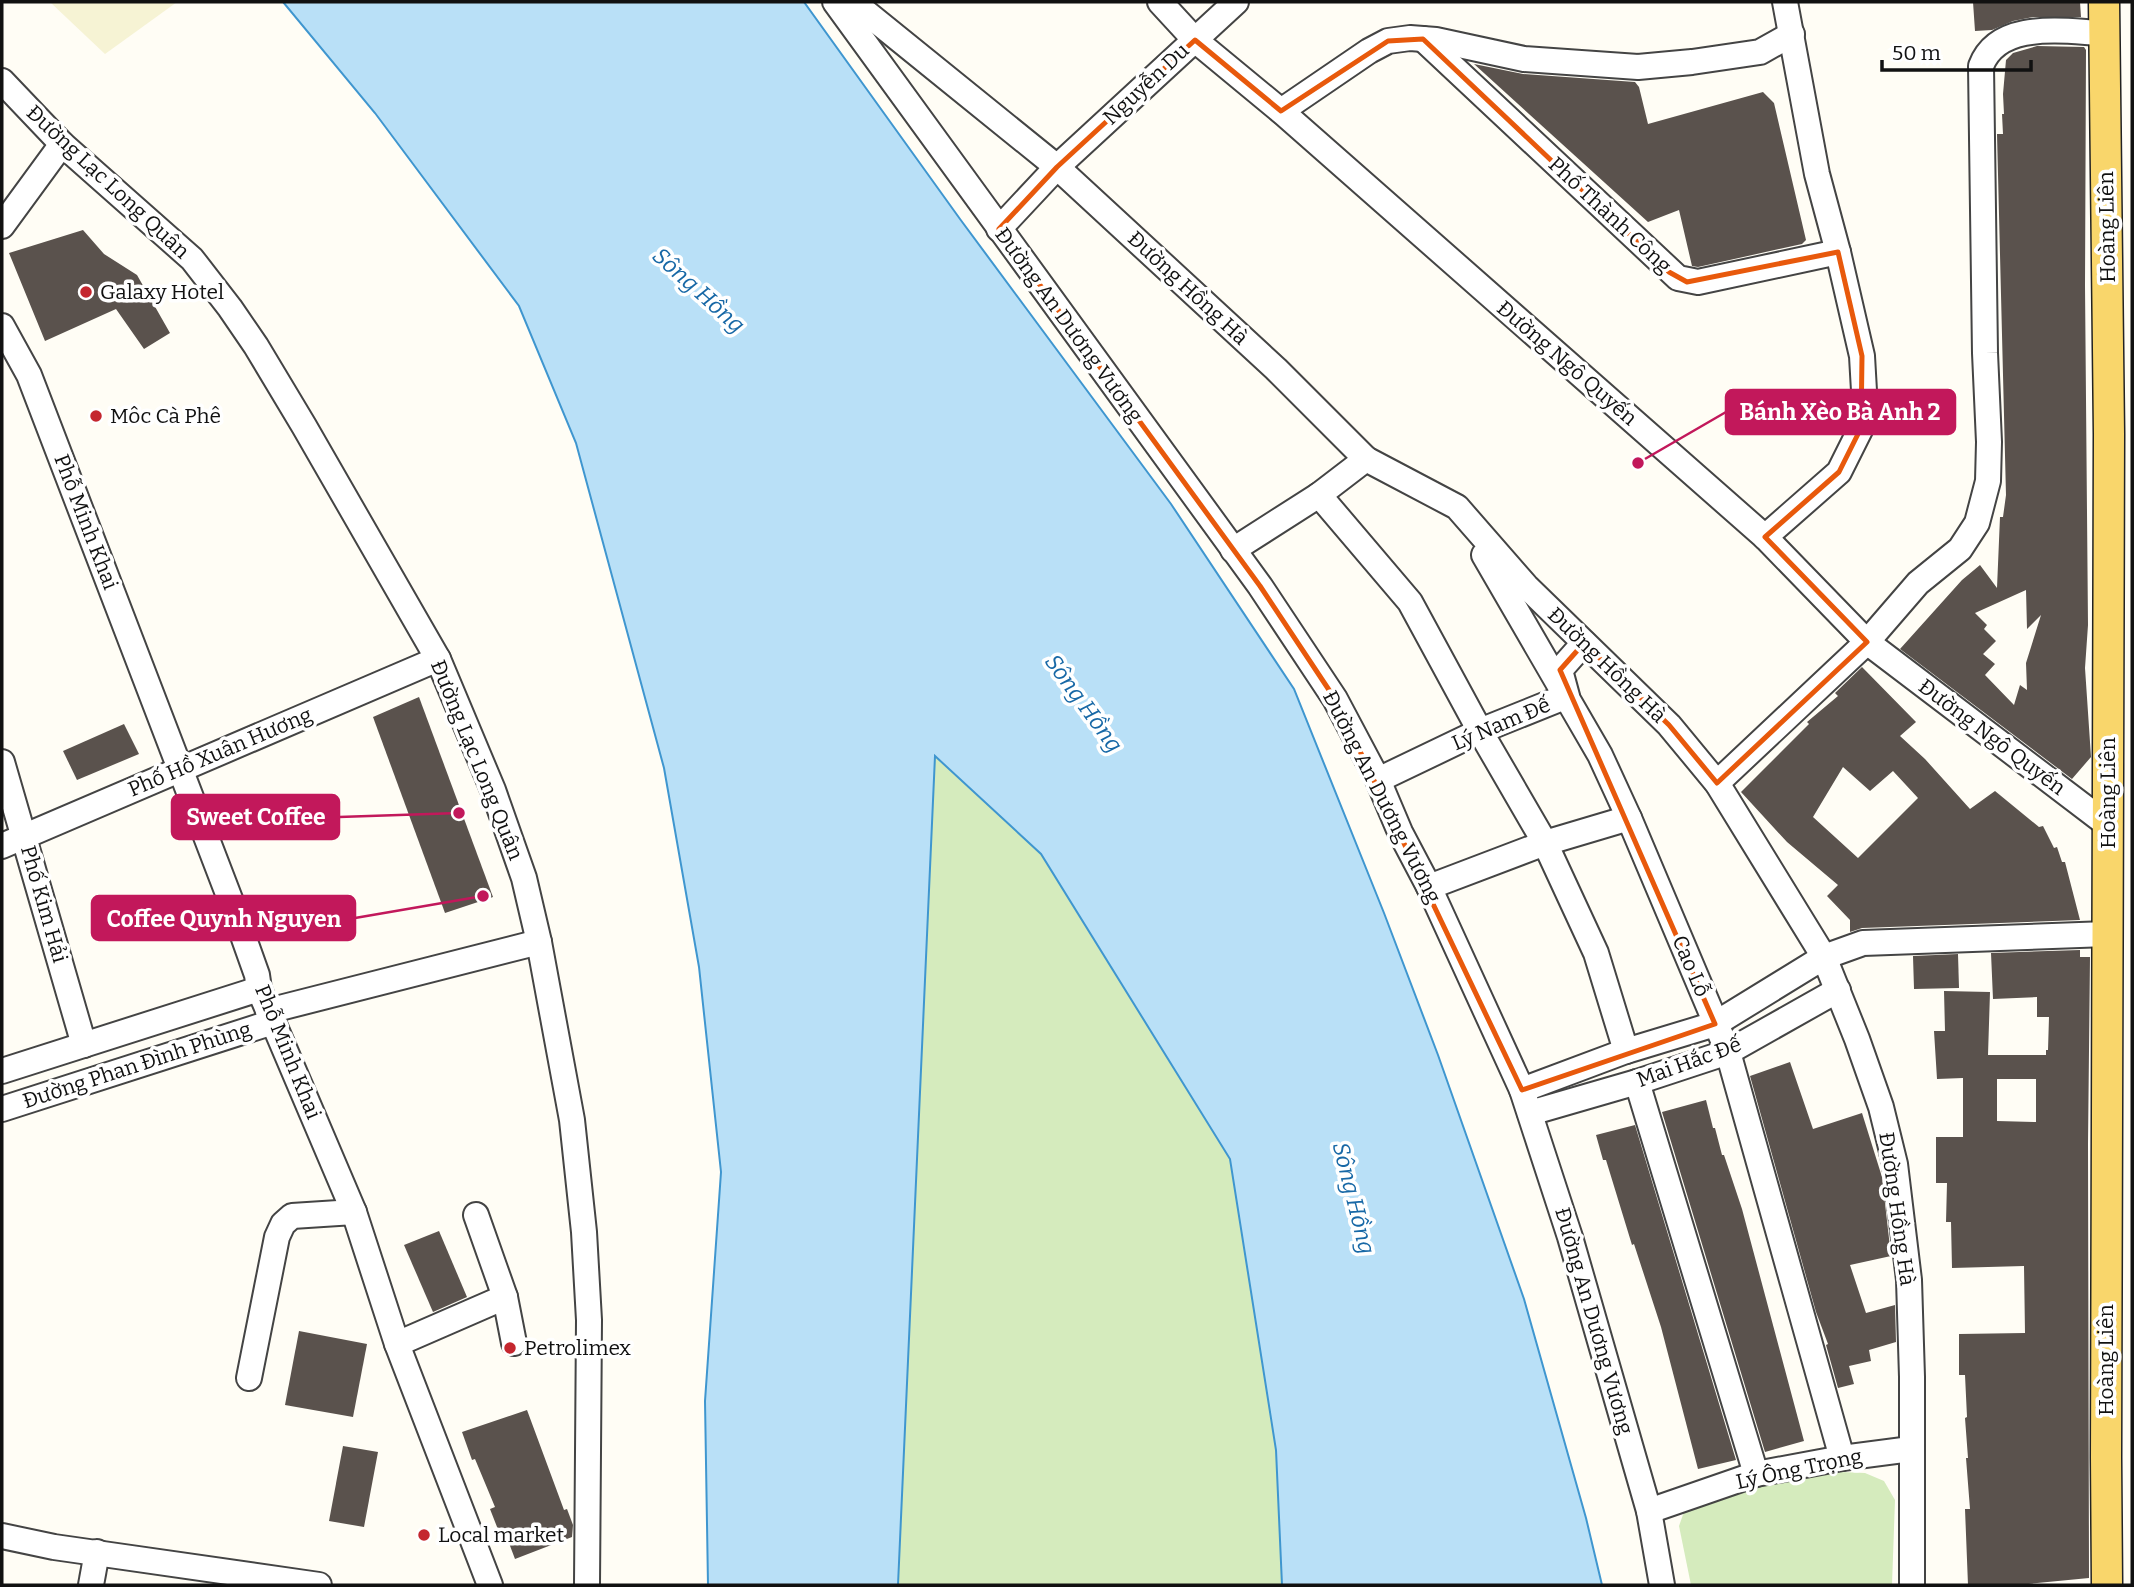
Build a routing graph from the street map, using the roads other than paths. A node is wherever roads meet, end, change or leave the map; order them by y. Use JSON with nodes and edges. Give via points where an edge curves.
{"nodes":[{"id":1,"x":835,"y":2,"type":"edge"},
{"id":2,"x":853,"y":2,"type":"edge"},
{"id":3,"x":1160,"y":2,"type":"edge"},
{"id":4,"x":1236,"y":2,"type":"edge"},
{"id":5,"x":1785,"y":2,"type":"edge"},
{"id":6,"x":2104,"y":2,"type":"edge"},
{"id":7,"x":2105,"y":33,"type":"junction"},
{"id":8,"x":1792,"y":34,"type":"junction"},
{"id":9,"x":1423,"y":39,"type":"junction"},
{"id":10,"x":1195,"y":40,"type":"junction"},
{"id":11,"x":2,"y":81,"type":"edge"},
{"id":12,"x":1281,"y":111,"type":"junction"},
{"id":13,"x":62,"y":144,"type":"junction"},
{"id":14,"x":1057,"y":167,"type":"junction"},
{"id":15,"x":2,"y":226,"type":"edge"},
{"id":16,"x":999,"y":229,"type":"junction"},
{"id":17,"x":1838,"y":252,"type":"junction"},
{"id":18,"x":2,"y":326,"type":"edge"},
{"id":19,"x":2121,"y":438,"type":"edge"},
{"id":20,"x":1366,"y":459,"type":"junction"},
{"id":21,"x":1319,"y":495,"type":"junction"},
{"id":22,"x":1457,"y":508,"type":"junction"},
{"id":23,"x":1765,"y":537,"type":"junction"},
{"id":24,"x":1233,"y":550,"type":"junction"},
{"id":25,"x":1867,"y":642,"type":"junction"},
{"id":26,"x":1584,"y":643,"type":"junction"},
{"id":27,"x":438,"y":659,"type":"junction"},
{"id":28,"x":1567,"y":696,"type":"junction"},
{"id":29,"x":1480,"y":731,"type":"junction"},
{"id":30,"x":2,"y":762,"type":"edge"},
{"id":31,"x":181,"y":768,"type":"junction"},
{"id":32,"x":1378,"y":780,"type":"junction"},
{"id":33,"x":1717,"y":783,"type":"junction"},
{"id":34,"x":1629,"y":818,"type":"junction"},
{"id":35,"x":2120,"y":826,"type":"edge"},
{"id":36,"x":25,"y":836,"type":"junction"},
{"id":37,"x":1545,"y":843,"type":"junction"},
{"id":38,"x":2,"y":846,"type":"edge"},
{"id":39,"x":1429,"y":887,"type":"junction"},
{"id":40,"x":2107,"y":934,"type":"junction"},
{"id":41,"x":540,"y":942,"type":"junction"},
{"id":42,"x":1824,"y":957,"type":"junction"},
{"id":43,"x":1838,"y":990,"type":"junction"},
{"id":44,"x":266,"y":1008,"type":"junction"},
{"id":45,"x":1715,"y":1024,"type":"junction"},
{"id":46,"x":84,"y":1045,"type":"junction"},
{"id":47,"x":1626,"y":1051,"type":"junction"},
{"id":48,"x":1728,"y":1052,"type":"junction"},
{"id":49,"x":2,"y":1071,"type":"edge"},
{"id":50,"x":1637,"y":1082,"type":"junction"},
{"id":51,"x":1522,"y":1090,"type":"junction"},
{"id":52,"x":2,"y":1109,"type":"edge"},
{"id":53,"x":1530,"y":1113,"type":"junction"},
{"id":54,"x":354,"y":1212,"type":"junction"},
{"id":55,"x":476,"y":1215,"type":"dead end"},
{"id":56,"x":505,"y":1297,"type":"junction"},
{"id":57,"x":514,"y":1343,"type":"dead end"},
{"id":58,"x":397,"y":1344,"type":"junction"},
{"id":59,"x":249,"y":1378,"type":"dead end"},
{"id":60,"x":1911,"y":1449,"type":"junction"},
{"id":61,"x":1842,"y":1458,"type":"junction"},
{"id":62,"x":2119,"y":1459,"type":"edge"},
{"id":63,"x":1756,"y":1474,"type":"junction"},
{"id":64,"x":1649,"y":1511,"type":"junction"},
{"id":65,"x":2,"y":1536,"type":"edge"},
{"id":66,"x":97,"y":1552,"type":"junction"},
{"id":67,"x":91,"y":1585,"type":"edge"},
{"id":68,"x":306,"y":1585,"type":"edge"},
{"id":69,"x":490,"y":1585,"type":"edge"},
{"id":70,"x":587,"y":1585,"type":"edge"},
{"id":71,"x":1662,"y":1585,"type":"edge"},
{"id":72,"x":1912,"y":1585,"type":"edge"},
{"id":73,"x":2107,"y":1585,"type":"edge"}],
"edges":[{"from":1,"to":16,"type":"street","name":"Đường An Dương Vương"},
{"from":2,"to":14,"type":"street","name":"Đường Hồng Hà"},
{"from":3,"to":10,"type":"street","name":"Đường Ngô Quyến"},
{"from":4,"to":10,"type":"street","name":"Nguyễn Du"},
{"from":5,"to":8,"type":"street"},
{"from":6,"to":7,"type":"main road","name":"Hoàng Liên"},
{"from":7,"to":19,"type":"main road","name":"Hoàng Liên"},
{"from":7,"to":25,"type":"street","via":[[2018,34],[1989,52],[1981,66],[1988,481],[1977,523],[1960,548],[1918,583]]},
{"from":8,"to":9,"type":"street","via":[[1760,52],[1638,67],[1524,59]]},
{"from":8,"to":17,"type":"street","via":[[1816,174]]},
{"from":9,"to":12,"type":"street","via":[[1388,41]]},
{"from":9,"to":17,"type":"street","name":"Phố Thành Công","via":[[1678,278],[1698,282]]},
{"from":10,"to":12,"type":"street","name":"Đường Ngô Quyến"},
{"from":10,"to":14,"type":"street","name":"Nguyễn Du"},
{"from":11,"to":13,"type":"street","name":"Đường Lạc Long Quân"},
{"from":12,"to":23,"type":"street","name":"Đường Ngô Quyến"},
{"from":13,"to":15,"type":"street"},
{"from":13,"to":27,"type":"street","name":"Đường Lạc Long Quân","via":[[192,259],[230,309],[304,426]]},
{"from":14,"to":16,"type":"street","name":"Nguyễn Du"},
{"from":14,"to":20,"type":"street","name":"Đường Hồng Hà","via":[[1276,369]]},
{"from":16,"to":24,"type":"street","name":"Đường An Dương Vương"},
{"from":17,"to":23,"type":"street","via":[[1862,356],[1861,428],[1839,472]]},
{"from":18,"to":31,"type":"street","name":"Phỗ Minh Khai","via":[[29,375]]},
{"from":19,"to":35,"type":"main road","name":"Hoàng Liên"},
{"from":20,"to":21,"type":"street"},
{"from":20,"to":22,"type":"street","name":"Đường Hồng Hà"},
{"from":21,"to":24,"type":"street"},
{"from":21,"to":29,"type":"street","via":[[1410,602]]},
{"from":22,"to":26,"type":"street","name":"Đường Hồng Hà"},
{"from":22,"to":28,"type":"street","name":"Cao Lỗ"},
{"from":23,"to":25,"type":"street","name":"Đường Ngô Quyến"},
{"from":24,"to":32,"type":"street","name":"Đường An Dương Vương","via":[[1335,699]]},
{"from":25,"to":33,"type":"street"},
{"from":25,"to":35,"type":"street","name":"Đường Ngô Quyến"},
{"from":26,"to":28,"type":"street","name":"Lý Nam Đế","via":[[1560,670]]},
{"from":26,"to":33,"type":"street","name":"Đường Hồng Hà","via":[[1669,725]]},
{"from":27,"to":31,"type":"street","name":"Phố Hồ Xuân Hương"},
{"from":27,"to":41,"type":"street","name":"Đường Lạc Long Quân","via":[[493,790],[524,878]]},
{"from":28,"to":29,"type":"street","name":"Lý Nam Đế"},
{"from":28,"to":34,"type":"street","name":"Cao Lỗ"},
{"from":29,"to":32,"type":"street","name":"Lý Nam Đế"},
{"from":29,"to":37,"type":"street"},
{"from":30,"to":36,"type":"street","name":"Phố Kim Hải"},
{"from":31,"to":36,"type":"street","name":"Phố Hồ Xuân Hương"},
{"from":31,"to":44,"type":"street","name":"Phỗ Minh Khai"},
{"from":32,"to":39,"type":"street","name":"Đường An Dương Vương"},
{"from":33,"to":42,"type":"street","name":"Đường Hồng Hà"},
{"from":34,"to":37,"type":"street"},
{"from":34,"to":45,"type":"street","name":"Cao Lỗ"},
{"from":35,"to":40,"type":"main road","name":"Hoàng Liên"},
{"from":36,"to":38,"type":"street","name":"Phố Hồ Xuân Hương"},
{"from":36,"to":46,"type":"street","name":"Phố Kim Hải"},
{"from":37,"to":39,"type":"street"},
{"from":37,"to":47,"type":"street","via":[[1596,953]]},
{"from":39,"to":51,"type":"street","name":"Đường An Dương Vương"},
{"from":40,"to":42,"type":"street","name":"Mai Hắc Đế","via":[[1863,943]]},
{"from":40,"to":62,"type":"main road","name":"Hoàng Liên"},
{"from":41,"to":44,"type":"street"},
{"from":41,"to":70,"type":"street","name":"Đường Lạc Long Quân","via":[[572,1120],[584,1232],[589,1320]]},
{"from":42,"to":43,"type":"street","name":"Đường Hồng Hà"},
{"from":42,"to":45,"type":"street","name":"Mai Hắc Đế"},
{"from":43,"to":48,"type":"street","name":"Mai Hắc Đế"},
{"from":43,"to":60,"type":"street","name":"Đường Hồng Hà","via":[[1881,1107],[1895,1164],[1909,1280]]},
{"from":44,"to":46,"type":"street","name":"Đường Phan Đình Phùng"},
{"from":44,"to":52,"type":"street","name":"Đường Phan Đình Phùng"},
{"from":44,"to":54,"type":"street","name":"Phỗ Minh Khai"},
{"from":45,"to":47,"type":"street","name":"Mai Hắc Đế"},
{"from":45,"to":48,"type":"street","name":"Cao Lỗ"},
{"from":46,"to":49,"type":"street","name":"Đường Phan Đình Phùng"},
{"from":47,"to":51,"type":"street","name":"Mai Hắc Đế"},
{"from":48,"to":50,"type":"street","name":"Mai Hắc Đế"},
{"from":48,"to":61,"type":"street","name":"Cao Lỗ"},
{"from":50,"to":53,"type":"street","name":"Mai Hắc Đế"},
{"from":50,"to":63,"type":"street"},
{"from":51,"to":53,"type":"street","name":"Đường An Dương Vương"},
{"from":53,"to":64,"type":"street","name":"Đường An Dương Vương"},
{"from":54,"to":58,"type":"street","name":"Phỗ Minh Khai"},
{"from":54,"to":59,"type":"street","via":[[292,1216],[283,1224]]},
{"from":55,"to":56,"type":"street"},
{"from":56,"to":57,"type":"street"},
{"from":56,"to":58,"type":"street"},
{"from":58,"to":69,"type":"street","name":"Phỗ Minh Khai"},
{"from":60,"to":61,"type":"street","name":"Lý Ông Trọng"},
{"from":60,"to":72,"type":"street","name":"Đường Hồng Hà"},
{"from":61,"to":63,"type":"street","name":"Lý Ông Trọng"},
{"from":62,"to":73,"type":"main road","name":"Hoàng Liên"},
{"from":63,"to":64,"type":"street","name":"Lý Ông Trọng"},
{"from":64,"to":71,"type":"street","name":"Đường An Dương Vương"},
{"from":65,"to":66,"type":"street"},
{"from":66,"to":67,"type":"street"},
{"from":66,"to":68,"type":"street"}]}
